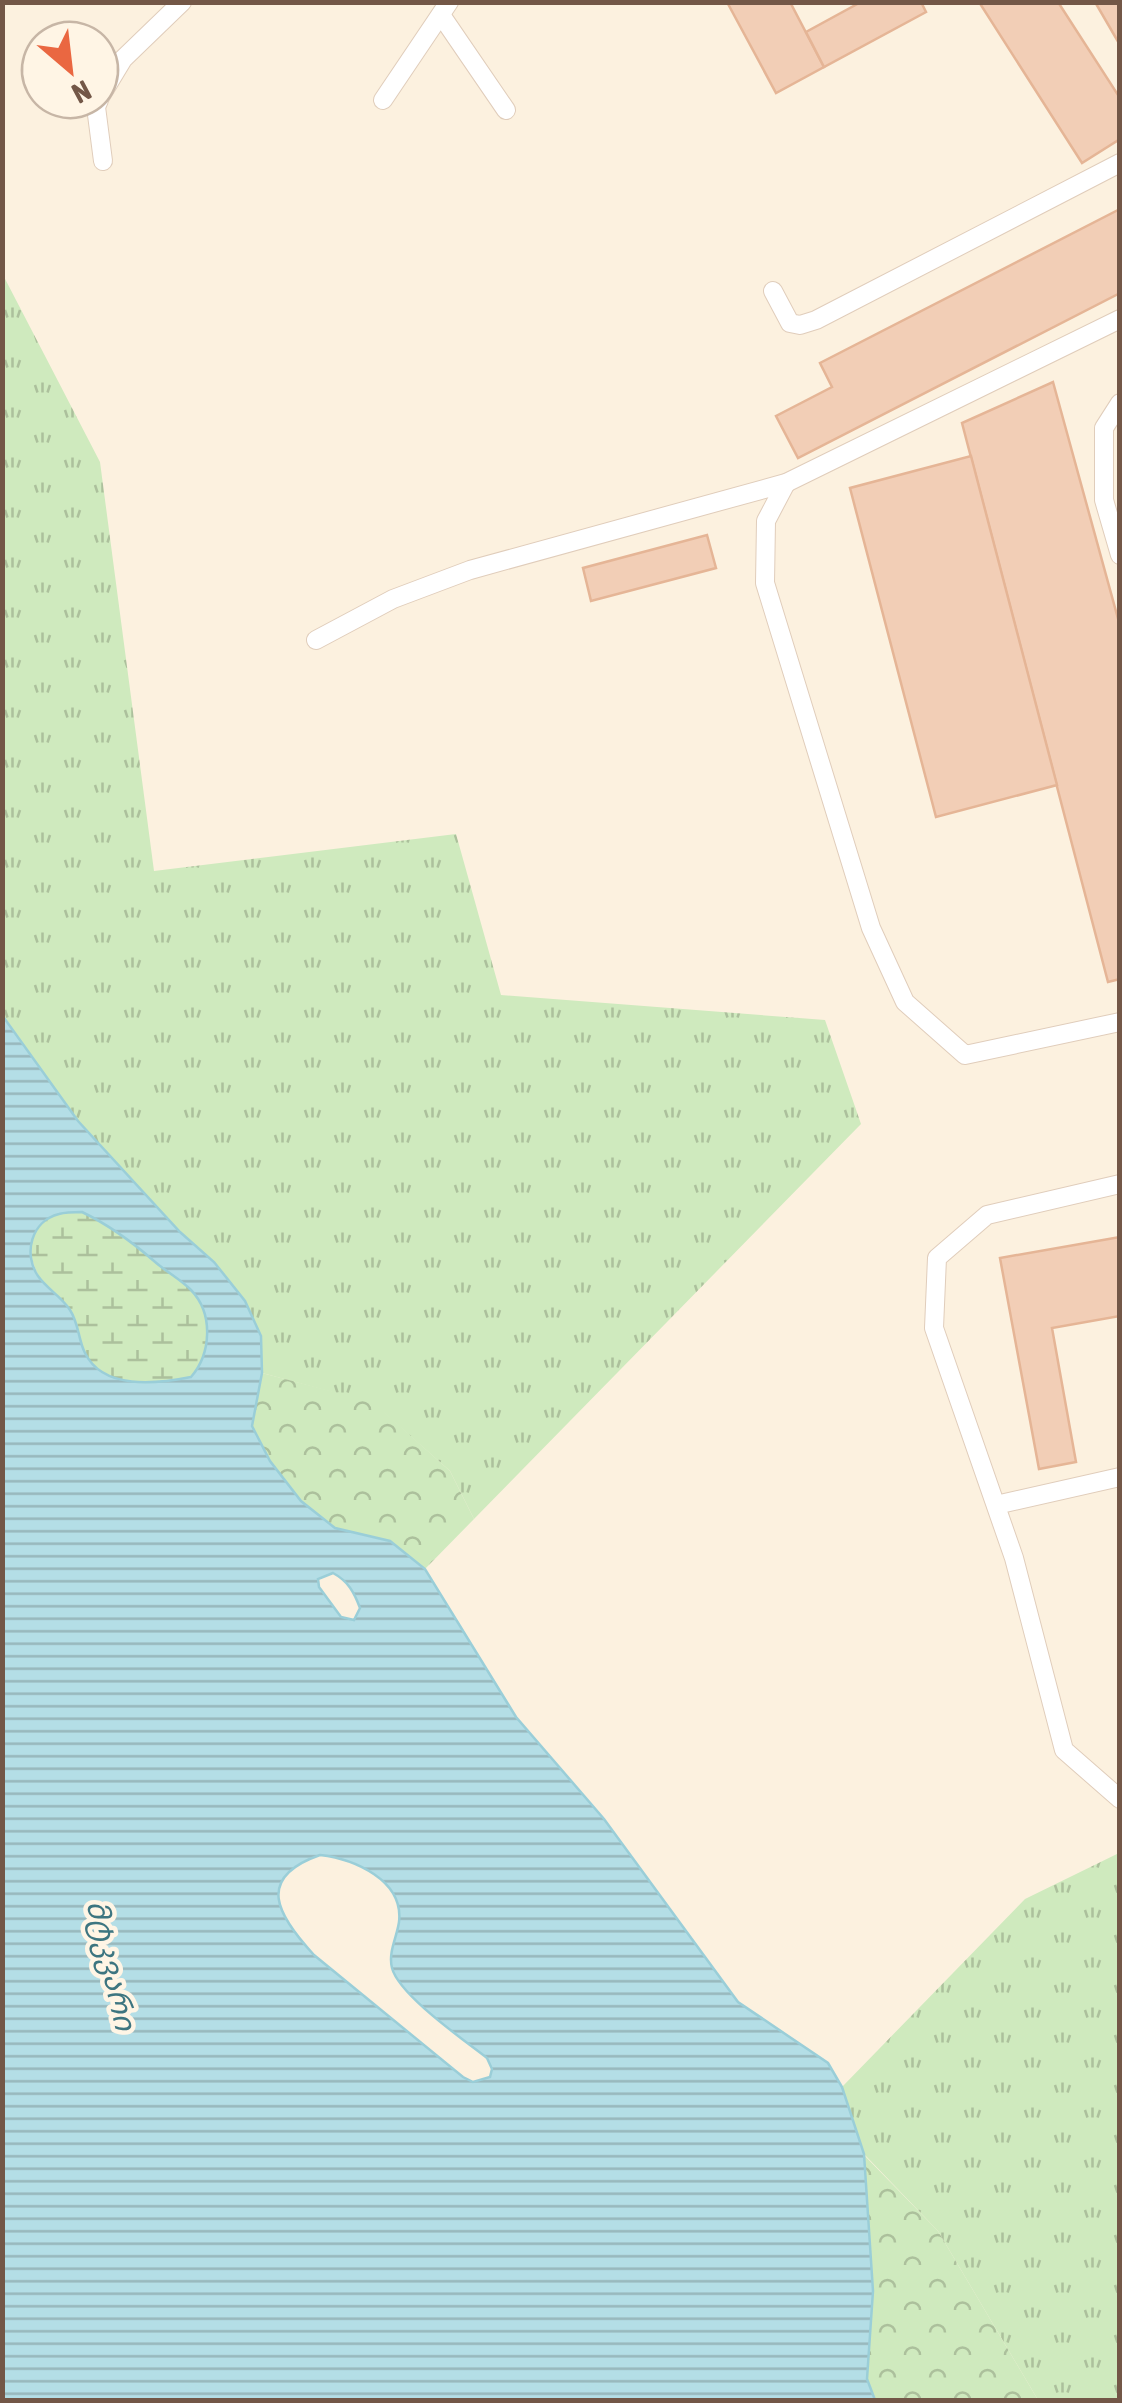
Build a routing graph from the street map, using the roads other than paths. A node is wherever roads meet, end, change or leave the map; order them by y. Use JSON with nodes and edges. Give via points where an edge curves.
{"nodes":[{"id":1,"x":182,"y":2,"type":"edge"},
{"id":2,"x":445,"y":9,"type":"edge"},
{"id":3,"x":120,"y":64,"type":"edge"},
{"id":4,"x":383,"y":100,"type":"dead end"},
{"id":5,"x":506,"y":110,"type":"dead end"},
{"id":6,"x":98,"y":120,"type":"edge"},
{"id":7,"x":103,"y":161,"type":"dead end"},
{"id":8,"x":1120,"y":163,"type":"edge"},
{"id":9,"x":773,"y":290,"type":"dead end"},
{"id":10,"x":1120,"y":320,"type":"edge"},
{"id":11,"x":1120,"y":403,"type":"edge"},
{"id":12,"x":786,"y":482,"type":"junction"},
{"id":13,"x":1120,"y":555,"type":"edge"},
{"id":14,"x":316,"y":640,"type":"dead end"},
{"id":15,"x":1120,"y":1022,"type":"edge"},
{"id":16,"x":1120,"y":1184,"type":"edge"},
{"id":17,"x":1120,"y":1477,"type":"edge"},
{"id":18,"x":996,"y":1505,"type":"junction"},
{"id":19,"x":1120,"y":1799,"type":"edge"}],
"edges":[{"from":1,"to":3,"type":"lane"},
{"from":2,"to":4,"type":"lane"},
{"from":2,"to":5,"type":"lane"},
{"from":6,"to":7,"type":"lane"},
{"from":8,"to":9,"type":"lane","via":[[816,320],[790,323]]},
{"from":10,"to":12,"type":"lane"},
{"from":11,"to":13,"type":"lane","via":[[1104,428],[1104,500]]},
{"from":12,"to":14,"type":"lane","via":[[470,570],[393,599]]},
{"from":12,"to":15,"type":"lane","via":[[766,521],[765,583],[871,928],[904,1002],[966,1055]]},
{"from":16,"to":18,"type":"lane","via":[[987,1215],[937,1258],[934,1328]]},
{"from":17,"to":18,"type":"lane"},
{"from":18,"to":19,"type":"lane","via":[[1064,1750]]}]}
